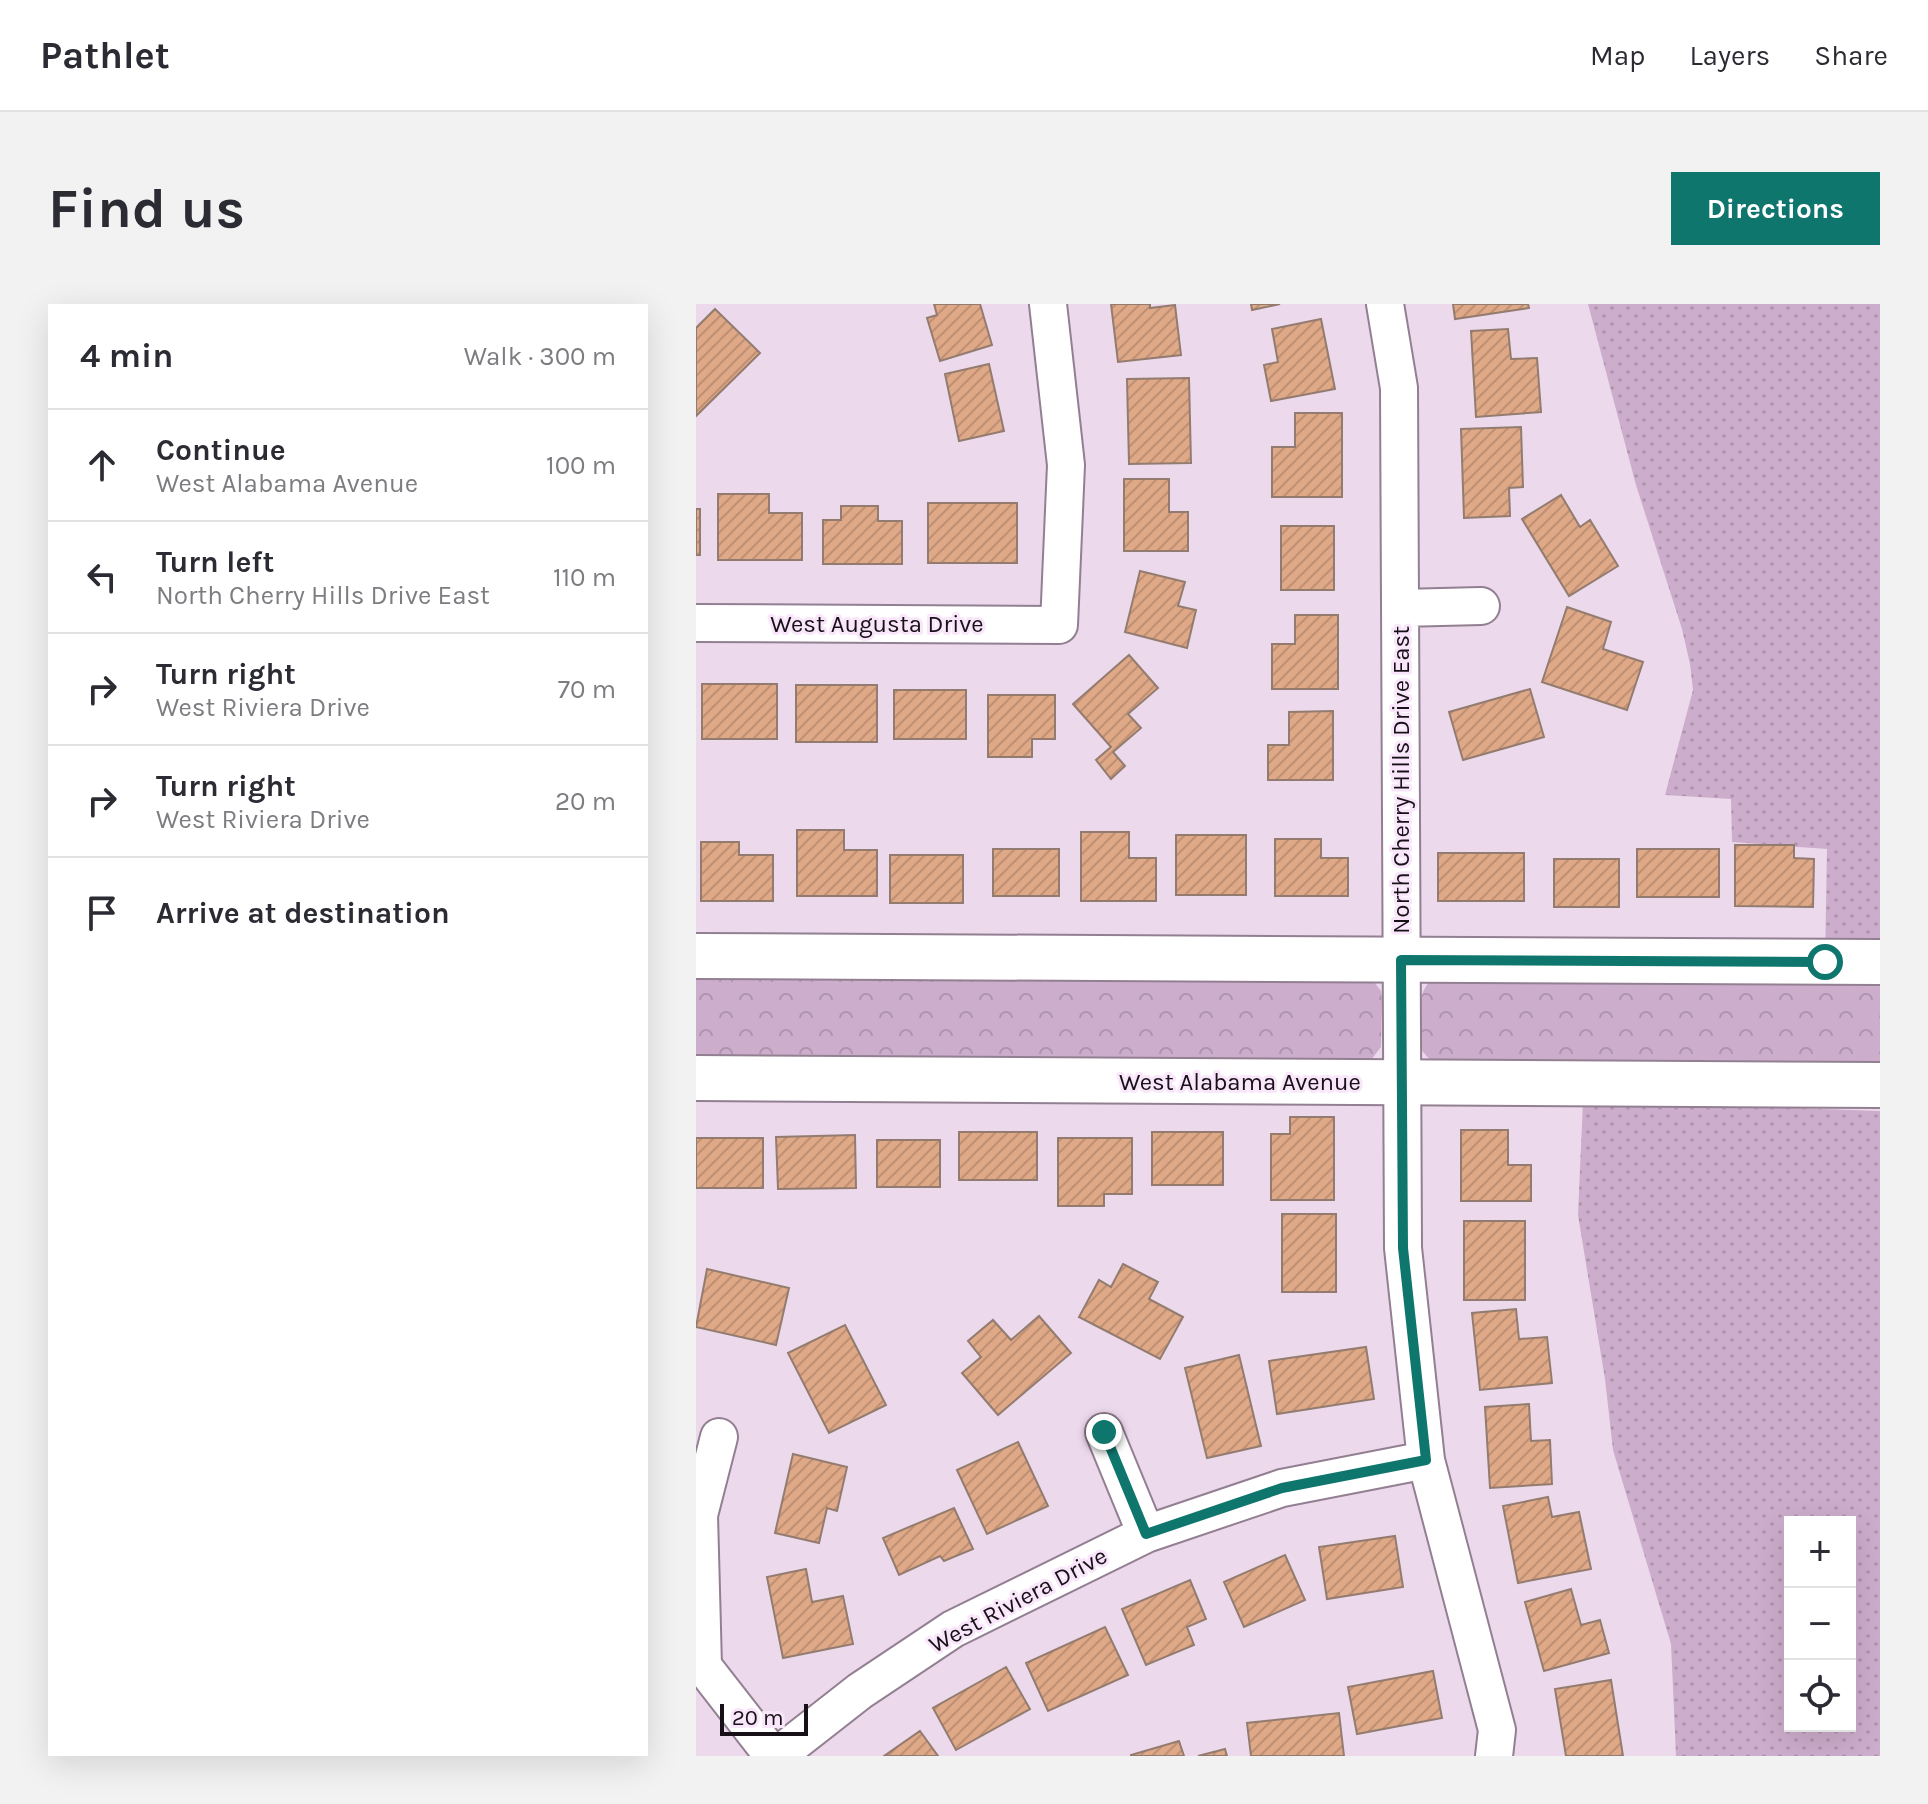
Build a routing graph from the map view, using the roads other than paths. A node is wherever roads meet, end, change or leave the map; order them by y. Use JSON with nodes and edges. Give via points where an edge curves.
{"nodes":[{"id":1,"x":1048,"y":304,"type":"edge"},
{"id":2,"x":1385,"y":304,"type":"edge"},
{"id":3,"x":1481,"y":606,"type":"dead end"},
{"id":4,"x":1401,"y":608,"type":"junction"},
{"id":5,"x":696,"y":623,"type":"edge"},
{"id":6,"x":696,"y":956,"type":"edge"},
{"id":7,"x":1401,"y":960,"type":"junction"},
{"id":8,"x":1880,"y":962,"type":"edge"},
{"id":9,"x":696,"y":1078,"type":"edge"},
{"id":10,"x":1401,"y":1083,"type":"junction"},
{"id":11,"x":1880,"y":1085,"type":"edge"},
{"id":12,"x":1104,"y":1432,"type":"dead end"},
{"id":13,"x":719,"y":1437,"type":"dead end"},
{"id":14,"x":1426,"y":1460,"type":"junction"},
{"id":15,"x":1146,"y":1534,"type":"junction"},
{"id":16,"x":775,"y":1756,"type":"edge"},
{"id":17,"x":1494,"y":1756,"type":"edge"}],
"edges":[{"from":1,"to":5,"type":"street","name":"West Augusta Drive","via":[[1066,465],[1059,625]]},
{"from":2,"to":4,"type":"street","name":"North Cherry Hills Drive East","via":[[1399,388]]},
{"from":3,"to":4,"type":"street","name":"North Cherry Hills Drive East"},
{"from":4,"to":7,"type":"street","name":"North Cherry Hills Drive East"},
{"from":6,"to":7,"type":"street"},
{"from":7,"to":8,"type":"street"},
{"from":7,"to":10,"type":"street","name":"North Cherry Hills Drive East"},
{"from":9,"to":10,"type":"street","name":"West Alabama Avenue"},
{"from":10,"to":11,"type":"street","name":"West Alabama Avenue"},
{"from":10,"to":14,"type":"street","name":"North Cherry Hills Drive East","via":[[1403,1248]]},
{"from":12,"to":15,"type":"street"},
{"from":13,"to":16,"type":"street","via":[[699,1515],[703,1666]]},
{"from":14,"to":15,"type":"street","name":"West Riviera Drive","via":[[1282,1488]]},
{"from":14,"to":17,"type":"street","name":"North Cherry Hills Drive East","via":[[1497,1730]]},
{"from":15,"to":16,"type":"street","name":"West Riviera Drive","via":[[953,1629]]}]}
